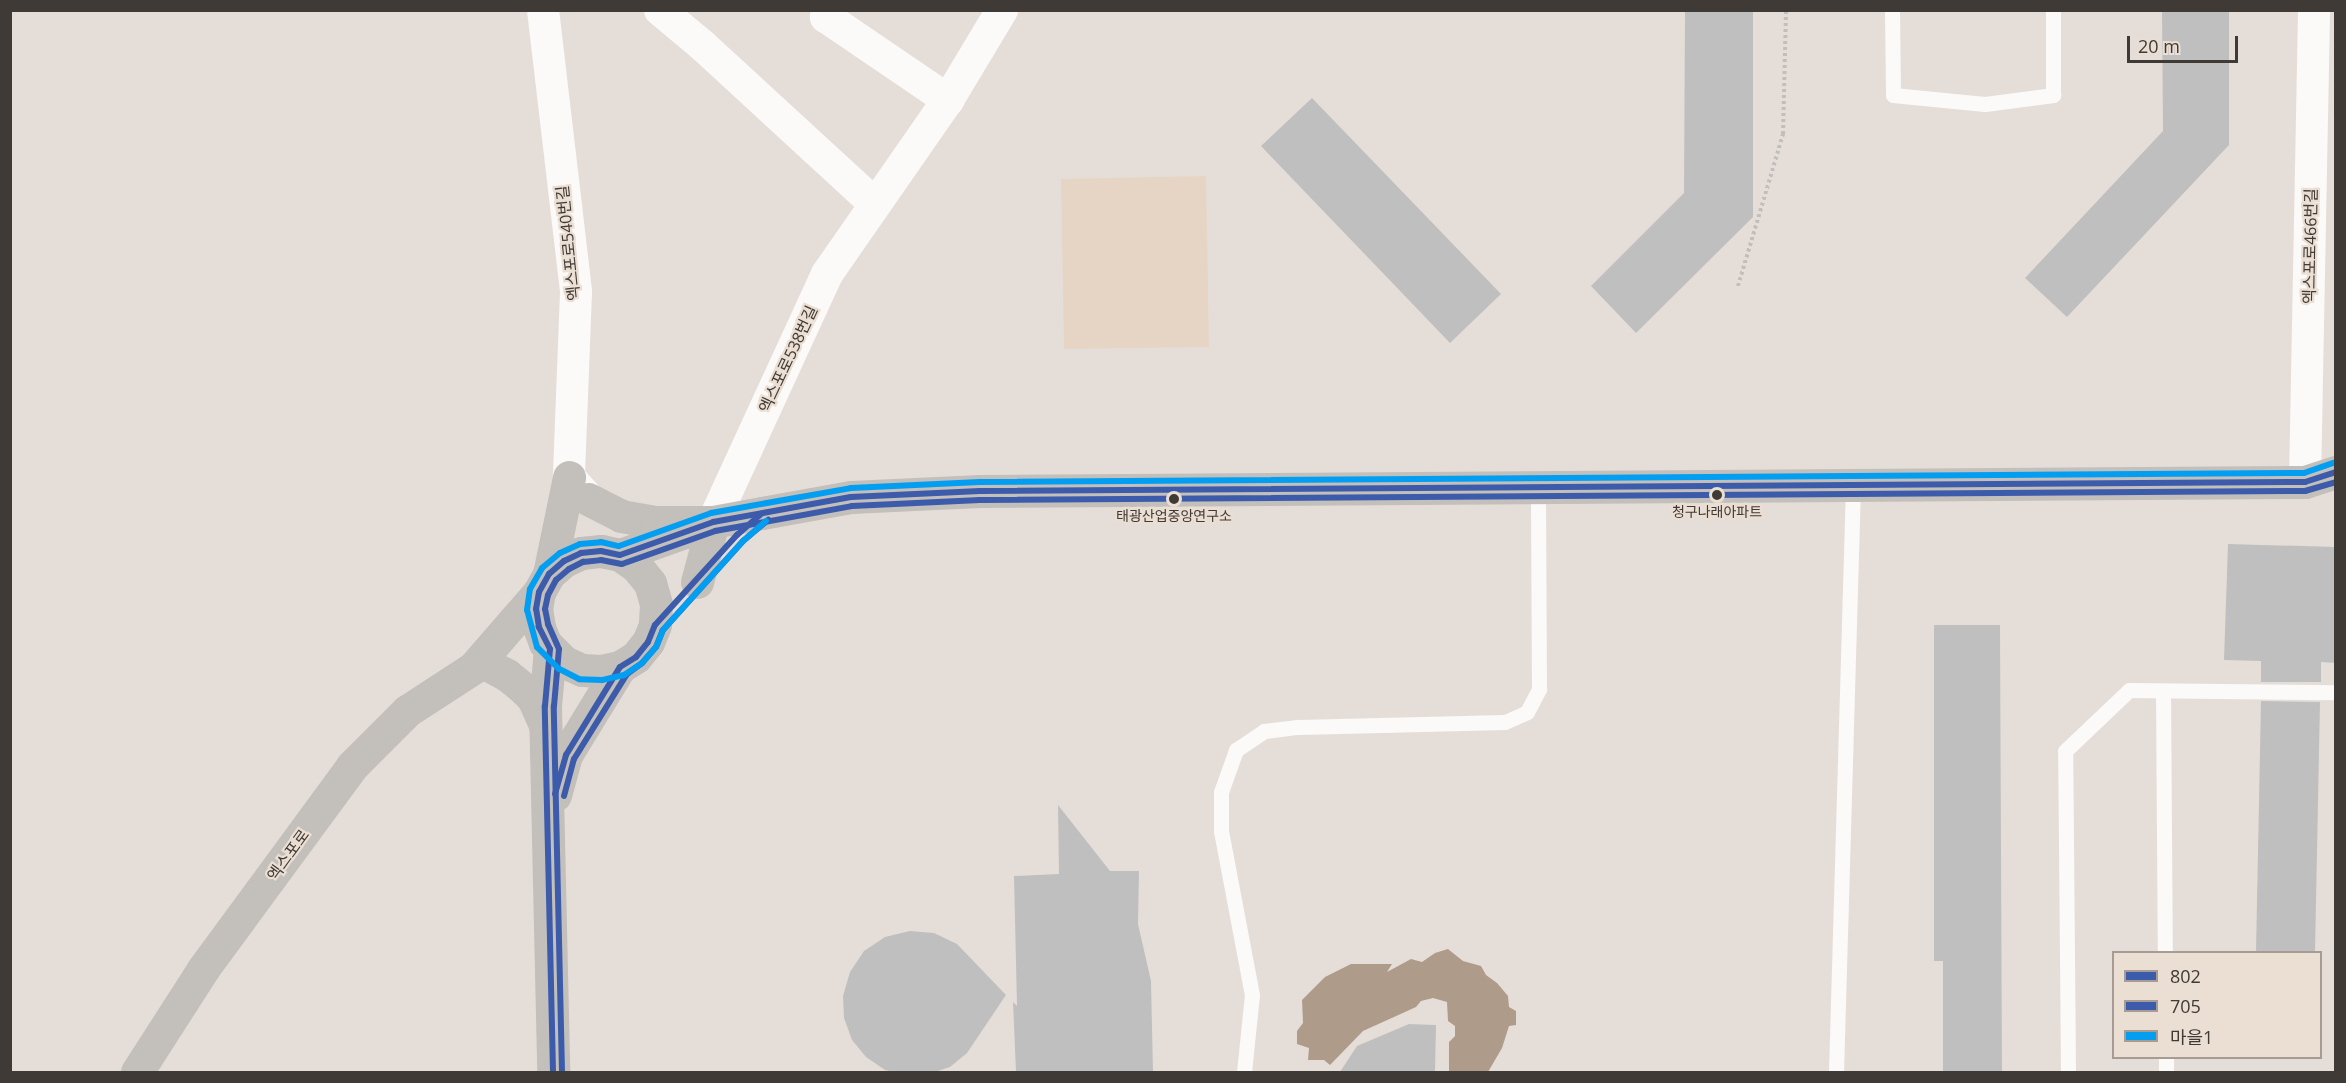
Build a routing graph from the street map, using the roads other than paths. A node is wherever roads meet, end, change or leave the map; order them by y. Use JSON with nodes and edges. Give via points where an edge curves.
{"nodes":[{"id":1,"x":543,"y":10,"type":"edge"},
{"id":2,"x":660,"y":10,"type":"edge"},
{"id":3,"x":829,"y":10,"type":"edge"},
{"id":4,"x":1002,"y":10,"type":"edge"},
{"id":5,"x":1892,"y":10,"type":"edge"},
{"id":6,"x":2053,"y":10,"type":"edge"},
{"id":7,"x":2314,"y":10,"type":"edge"},
{"id":8,"x":948,"y":100,"type":"junction"},
{"id":9,"x":874,"y":203,"type":"junction"},
{"id":10,"x":2320,"y":477,"type":"edge"},
{"id":11,"x":1853,"y":486,"type":"junction"},
{"id":12,"x":578,"y":488,"type":"junction"},
{"id":13,"x":1538,"y":489,"type":"junction"},
{"id":14,"x":2336,"y":500,"type":"edge"},
{"id":15,"x":762,"y":513,"type":"junction"},
{"id":16,"x":713,"y":522,"type":"junction"},
{"id":17,"x":610,"y":553,"type":"junction"},
{"id":18,"x":697,"y":582,"type":"junction"},
{"id":19,"x":544,"y":583,"type":"junction"},
{"id":20,"x":655,"y":625,"type":"junction"},
{"id":21,"x":548,"y":646,"type":"junction"},
{"id":22,"x":481,"y":667,"type":"junction"},
{"id":23,"x":620,"y":667,"type":"junction"},
{"id":24,"x":2163,"y":691,"type":"junction"},
{"id":25,"x":2336,"y":692,"type":"edge"},
{"id":26,"x":545,"y":725,"type":"junction"},
{"id":27,"x":549,"y":817,"type":"junction"},
{"id":28,"x":2165,"y":951,"type":"edge"},
{"id":29,"x":137,"y":1072,"type":"edge"},
{"id":30,"x":553,"y":1072,"type":"edge"},
{"id":31,"x":1244,"y":1072,"type":"edge"},
{"id":32,"x":1836,"y":1072,"type":"edge"},
{"id":33,"x":2068,"y":1072,"type":"edge"}],
"edges":[{"from":1,"to":12,"type":"street","name":"엑스포로540번길","via":[[576,292]]},
{"from":2,"to":9,"type":"street"},
{"from":3,"to":8,"type":"street","via":[[826,17]]},
{"from":4,"to":8,"type":"street","name":"엑스포로538번길"},
{"from":5,"to":6,"type":"lane","via":[[1893,95],[1985,104],[2053,95]]},
{"from":7,"to":10,"type":"street","name":"엑스포로466번길"},
{"from":8,"to":9,"type":"street","name":"엑스포로538번길"},
{"from":9,"to":16,"type":"street","name":"엑스포로538번길","via":[[827,274]]},
{"from":10,"to":11,"type":"main road"},
{"from":10,"to":14,"type":"main road"},
{"from":11,"to":13,"type":"main road"},
{"from":11,"to":32,"type":"lane"},
{"from":12,"to":16,"type":"main road","via":[[621,516],[656,522]]},
{"from":12,"to":17,"type":"main road"},
{"from":12,"to":19,"type":"main road"},
{"from":13,"to":15,"type":"main road","via":[[980,491],[851,497]]},
{"from":13,"to":31,"type":"lane","via":[[1539,689],[1527,712],[1504,722],[1264,731],[1236,750],[1221,792],[1221,831],[1252,995]]},
{"from":15,"to":16,"type":"main road"},
{"from":15,"to":18,"type":"main road","via":[[737,535]]},
{"from":16,"to":17,"type":"main road"},
{"from":16,"to":18,"type":"main road"},
{"from":17,"to":19,"type":"main road","via":[[581,553],[564,561]]},
{"from":17,"to":20,"type":"main road","via":[[638,567],[650,584],[656,604]]},
{"from":18,"to":20,"type":"main road"},
{"from":19,"to":21,"type":"main road","via":[[536,609]]},
{"from":19,"to":22,"type":"main road"},
{"from":20,"to":23,"type":"main road","via":[[636,657]]},
{"from":21,"to":22,"type":"main road"},
{"from":21,"to":23,"type":"main road","via":[[564,662],[582,670]]},
{"from":21,"to":26,"type":"main road"},
{"from":22,"to":26,"type":"main road","via":[[507,675],[528,693]]},
{"from":22,"to":29,"type":"main road","name":"엑스포로","via":[[407,711],[352,766],[203,969]]},
{"from":23,"to":27,"type":"main road","via":[[566,756]]},
{"from":24,"to":25,"type":"lane"},
{"from":24,"to":28,"type":"lane"},
{"from":24,"to":33,"type":"lane","via":[[2129,690],[2065,751]]},
{"from":26,"to":27,"type":"main road"},
{"from":27,"to":30,"type":"main road"}]}
